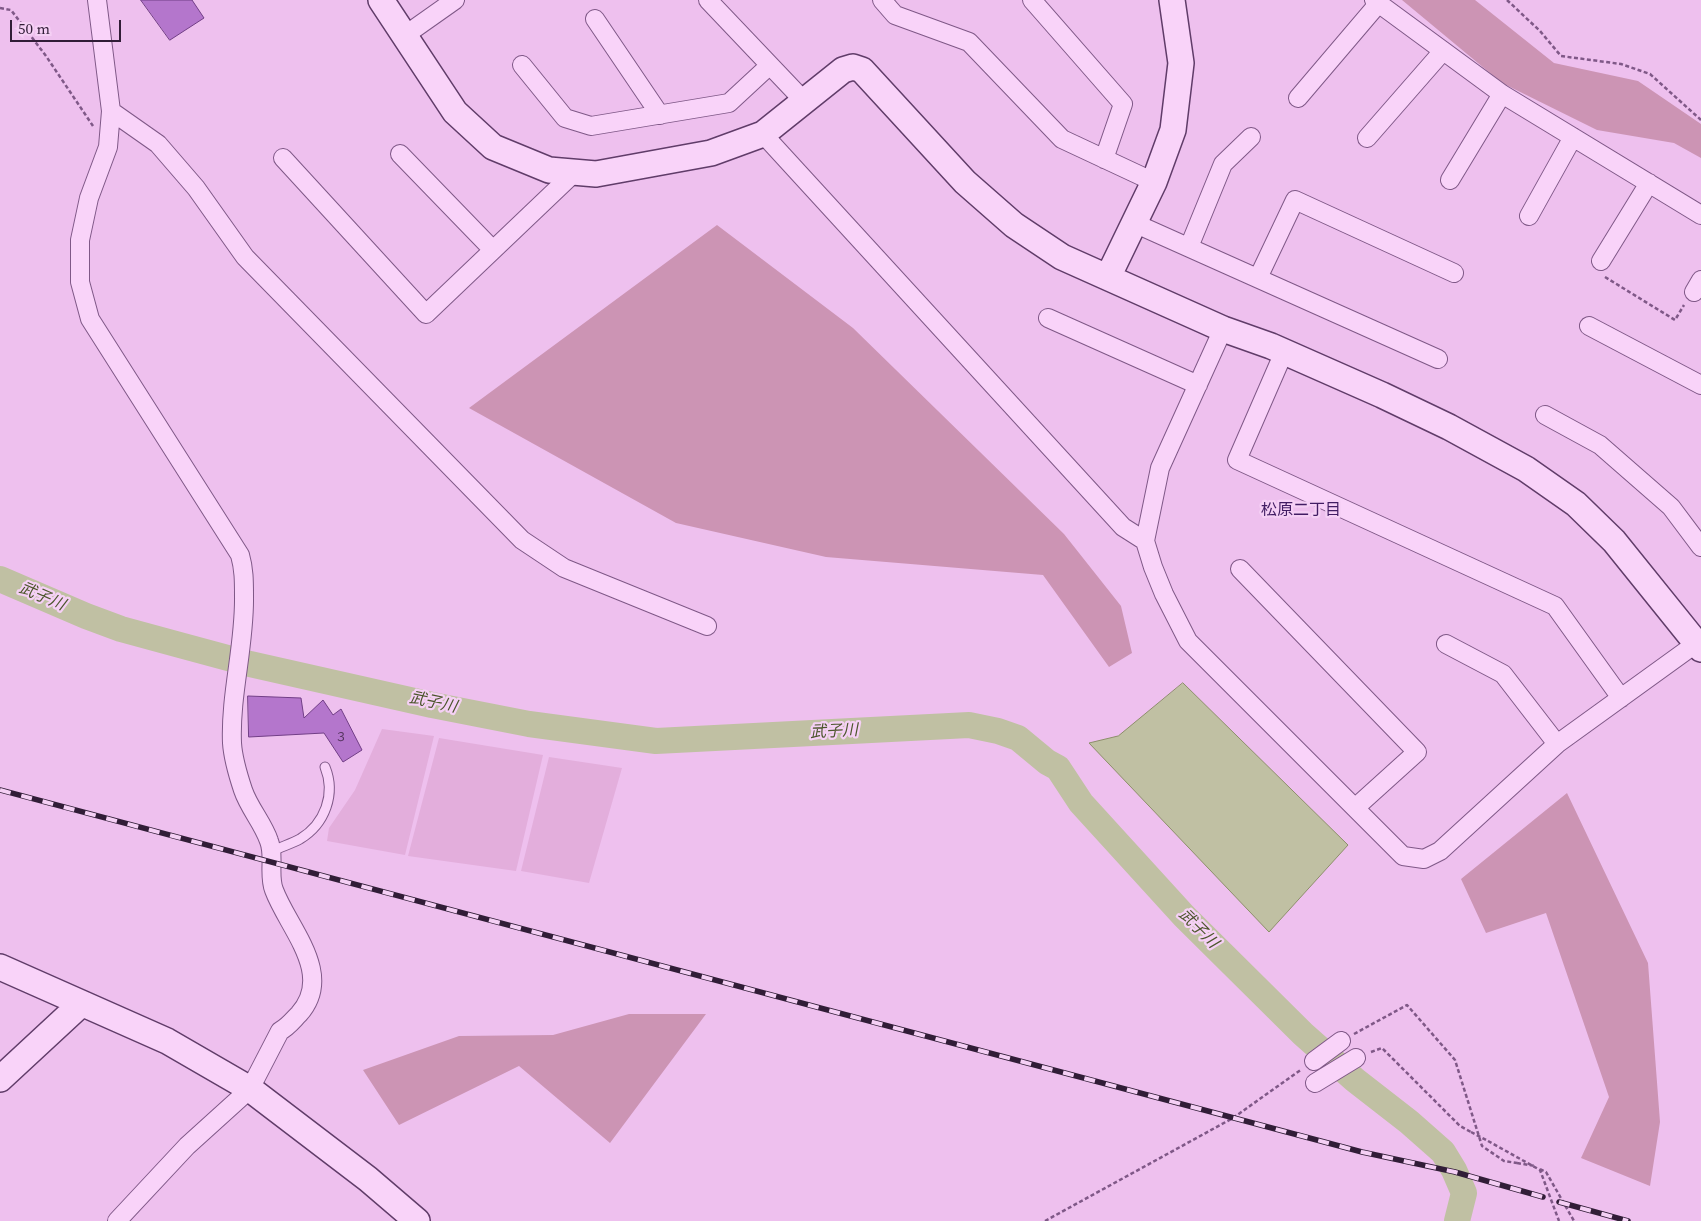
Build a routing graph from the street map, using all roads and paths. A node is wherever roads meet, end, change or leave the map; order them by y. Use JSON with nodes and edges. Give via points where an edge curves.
{"nodes":[{"id":1,"x":97,"y":0,"type":"edge"},
{"id":2,"x":381,"y":0,"type":"edge"},
{"id":3,"x":455,"y":0,"type":"edge"},
{"id":4,"x":708,"y":0,"type":"edge"},
{"id":5,"x":882,"y":0,"type":"edge"},
{"id":6,"x":1032,"y":0,"type":"edge"},
{"id":7,"x":1172,"y":0,"type":"edge"},
{"id":8,"x":1507,"y":0,"type":"edge"},
{"id":9,"x":1376,"y":2,"type":"edge"},
{"id":10,"x":0,"y":8,"type":"edge"},
{"id":11,"x":595,"y":19,"type":"dead end"},
{"id":12,"x":404,"y":36,"type":"junction"},
{"id":13,"x":1444,"y":51,"type":"junction"},
{"id":14,"x":522,"y":64,"type":"dead end"},
{"id":15,"x":770,"y":65,"type":"junction"},
{"id":16,"x":1502,"y":94,"type":"junction"},
{"id":17,"x":1298,"y":98,"type":"dead end"},
{"id":18,"x":804,"y":101,"type":"junction"},
{"id":19,"x":111,"y":111,"type":"junction"},
{"id":20,"x":660,"y":115,"type":"junction"},
{"id":21,"x":1701,"y":120,"type":"edge"},
{"id":22,"x":763,"y":134,"type":"junction"},
{"id":23,"x":1251,"y":137,"type":"dead end"},
{"id":24,"x":1572,"y":137,"type":"junction"},
{"id":25,"x":1367,"y":138,"type":"dead end"},
{"id":26,"x":108,"y":147,"type":"junction"},
{"id":27,"x":400,"y":154,"type":"dead end"},
{"id":28,"x":283,"y":158,"type":"dead end"},
{"id":29,"x":1104,"y":158,"type":"junction"},
{"id":30,"x":575,"y":172,"type":"junction"},
{"id":31,"x":1450,"y":180,"type":"dead end"},
{"id":32,"x":1154,"y":182,"type":"junction"},
{"id":33,"x":1649,"y":183,"type":"junction"},
{"id":34,"x":1701,"y":215,"type":"edge"},
{"id":35,"x":1528,"y":216,"type":"dead end"},
{"id":36,"x":1134,"y":222,"type":"junction"},
{"id":37,"x":1189,"y":247,"type":"junction"},
{"id":38,"x":493,"y":250,"type":"junction"},
{"id":39,"x":1601,"y":262,"type":"joint"},
{"id":40,"x":1454,"y":273,"type":"dead end"},
{"id":41,"x":1108,"y":277,"type":"junction"},
{"id":42,"x":1258,"y":278,"type":"junction"},
{"id":43,"x":1697,"y":286,"type":"edge"},
{"id":44,"x":1048,"y":318,"type":"dead end"},
{"id":45,"x":1589,"y":326,"type":"dead end"},
{"id":46,"x":1223,"y":329,"type":"junction"},
{"id":47,"x":1284,"y":352,"type":"junction"},
{"id":48,"x":1438,"y":359,"type":"dead end"},
{"id":49,"x":1198,"y":385,"type":"junction"},
{"id":50,"x":1701,"y":385,"type":"edge"},
{"id":51,"x":1545,"y":414,"type":"dead end"},
{"id":52,"x":1145,"y":541,"type":"junction"},
{"id":53,"x":1701,"y":547,"type":"edge"},
{"id":54,"x":1240,"y":569,"type":"dead end"},
{"id":55,"x":707,"y":626,"type":"dead end"},
{"id":56,"x":1446,"y":644,"type":"dead end"},
{"id":57,"x":1700,"y":644,"type":"edge"},
{"id":58,"x":1621,"y":698,"type":"junction"},
{"id":59,"x":1557,"y":744,"type":"junction"},
{"id":60,"x":325,"y":767,"type":"dead end"},
{"id":61,"x":1355,"y":808,"type":"junction"},
{"id":62,"x":271,"y":852,"type":"junction"},
{"id":63,"x":0,"y":967,"type":"edge"},
{"id":64,"x":82,"y":1004,"type":"junction"},
{"id":65,"x":1341,"y":1041,"type":"joint"},
{"id":66,"x":1356,"y":1058,"type":"joint"},
{"id":67,"x":1314,"y":1061,"type":"joint"},
{"id":68,"x":0,"y":1080,"type":"edge"},
{"id":69,"x":1315,"y":1083,"type":"dead end"},
{"id":70,"x":250,"y":1089,"type":"junction"},
{"id":71,"x":117,"y":1221,"type":"edge"},
{"id":72,"x":417,"y":1221,"type":"edge"},
{"id":73,"x":1045,"y":1221,"type":"edge"},
{"id":74,"x":1559,"y":1221,"type":"edge"},
{"id":75,"x":1574,"y":1221,"type":"edge"}],
"edges":[{"from":1,"to":19,"type":"street"},
{"from":2,"to":12,"type":"street"},
{"from":3,"to":12,"type":"street"},
{"from":4,"to":15,"type":"street"},
{"from":5,"to":29,"type":"street","via":[[895,15],[968,42],[1062,140]]},
{"from":6,"to":29,"type":"street","via":[[1123,104]]},
{"from":7,"to":32,"type":"street","via":[[1181,63],[1173,130]]},
{"from":8,"to":21,"type":"path","via":[[1540,31],[1560,56],[1621,64],[1650,74]]},
{"from":9,"to":13,"type":"street"},
{"from":9,"to":17,"type":"street"},
{"from":10,"to":26,"type":"path","via":[[11,10]]},
{"from":11,"to":20,"type":"street"},
{"from":12,"to":30,"type":"street","via":[[455,112],[493,147],[549,170]]},
{"from":13,"to":16,"type":"street"},
{"from":13,"to":25,"type":"street"},
{"from":14,"to":20,"type":"street","via":[[565,118],[591,126]]},
{"from":15,"to":18,"type":"street"},
{"from":15,"to":20,"type":"street","via":[[729,103]]},
{"from":16,"to":24,"type":"street"},
{"from":16,"to":31,"type":"street"},
{"from":18,"to":22,"type":"street"},
{"from":18,"to":41,"type":"street","via":[[843,70],[853,67],[862,70],[965,182],[1014,225],[1062,257]]},
{"from":19,"to":26,"type":"street"},
{"from":19,"to":55,"type":"street","via":[[158,144],[196,188],[245,257],[522,540],[564,568]]},
{"from":22,"to":30,"type":"street","via":[[711,153],[596,174]]},
{"from":22,"to":52,"type":"street","via":[[1123,527]]},
{"from":23,"to":37,"type":"street","via":[[1223,164]]},
{"from":24,"to":33,"type":"street"},
{"from":24,"to":35,"type":"street"},
{"from":26,"to":62,"type":"street","via":[[89,198],[80,240],[80,282],[90,318],[240,555],[244,569],[245,621],[232,744],[244,793]]},
{"from":27,"to":38,"type":"street"},
{"from":28,"to":38,"type":"street","via":[[426,314]]},
{"from":29,"to":32,"type":"street"},
{"from":30,"to":38,"type":"street"},
{"from":32,"to":36,"type":"street"},
{"from":33,"to":34,"type":"street"},
{"from":33,"to":39,"type":"street"},
{"from":36,"to":37,"type":"street"},
{"from":36,"to":41,"type":"street"},
{"from":37,"to":42,"type":"street"},
{"from":39,"to":43,"type":"path","via":[[1594,270],[1675,320]]},
{"from":40,"to":42,"type":"street","via":[[1295,200]]},
{"from":41,"to":46,"type":"street"},
{"from":42,"to":48,"type":"street"},
{"from":44,"to":49,"type":"street"},
{"from":45,"to":50,"type":"street"},
{"from":46,"to":47,"type":"street"},
{"from":46,"to":49,"type":"street"},
{"from":47,"to":57,"type":"street","via":[[1449,428],[1526,469],[1576,504],[1614,540]]},
{"from":47,"to":58,"type":"street","via":[[1238,460],[1555,606]]},
{"from":49,"to":52,"type":"street","via":[[1160,468]]},
{"from":51,"to":53,"type":"street","via":[[1600,444],[1671,507]]},
{"from":52,"to":61,"type":"street","via":[[1164,594],[1188,641]]},
{"from":54,"to":61,"type":"street","via":[[1417,752]]},
{"from":56,"to":59,"type":"street","via":[[1503,674]]},
{"from":57,"to":58,"type":"street"},
{"from":58,"to":59,"type":"street"},
{"from":59,"to":61,"type":"street","via":[[1440,851],[1424,859],[1403,856]]},
{"from":60,"to":62,"type":"lane","via":[[330,792],[321,818],[300,838]]},
{"from":62,"to":70,"type":"street","via":[[273,889],[305,950],[312,970],[311,995],[302,1010],[280,1031]]},
{"from":63,"to":64,"type":"street"},
{"from":64,"to":68,"type":"street"},
{"from":64,"to":70,"type":"street","via":[[167,1041]]},
{"from":65,"to":67,"type":"street"},
{"from":65,"to":75,"type":"path","bridge":true,"via":[[1407,1005],[1455,1060],[1482,1146],[1504,1161],[1535,1166],[1546,1172]]},
{"from":66,"to":69,"type":"street"},
{"from":66,"to":74,"type":"path","bridge":true,"via":[[1382,1048],[1460,1126],[1540,1170]]},
{"from":67,"to":73,"type":"path","via":[[1233,1118]]},
{"from":70,"to":71,"type":"street","via":[[187,1146]]},
{"from":70,"to":72,"type":"street","via":[[368,1178]]}]}
